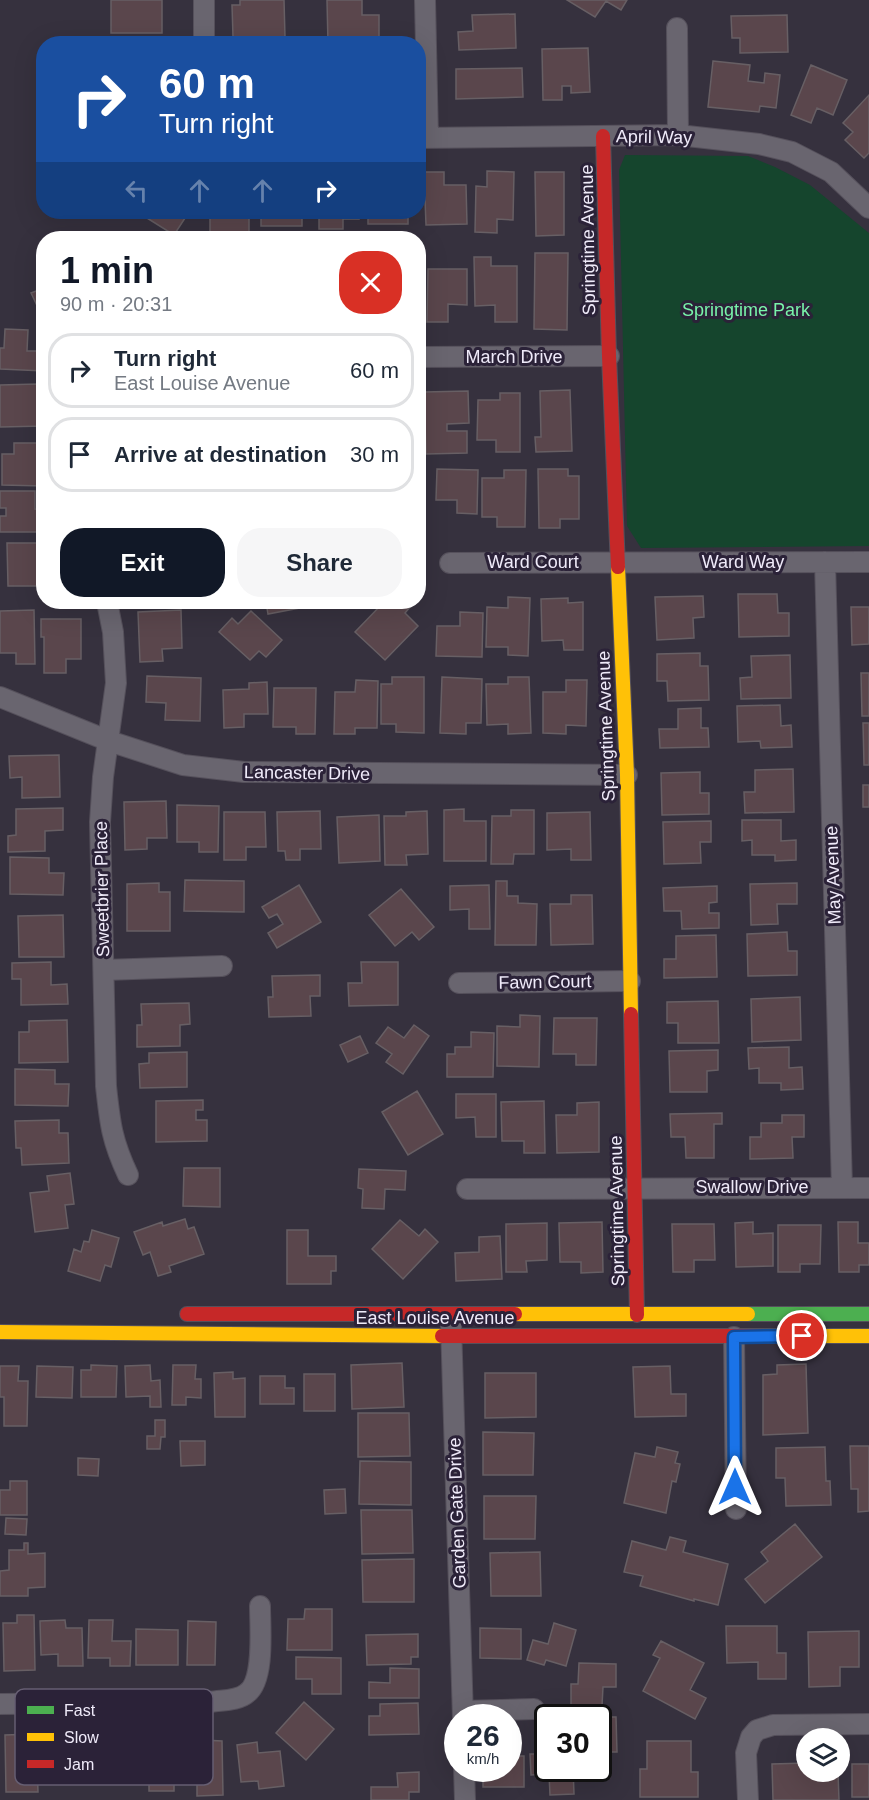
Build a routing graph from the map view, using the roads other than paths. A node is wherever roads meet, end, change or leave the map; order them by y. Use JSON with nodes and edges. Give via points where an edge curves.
{"nodes":[{"id":1,"x":204,"y":0,"type":"edge"},
{"id":2,"x":425,"y":0,"type":"edge"},
{"id":3,"x":677,"y":28,"type":"dead end"},
{"id":4,"x":204,"y":36,"type":"edge"},
{"id":5,"x":424,"y":36,"type":"edge"},
{"id":6,"x":678,"y":135,"type":"junction"},
{"id":7,"x":603,"y":136,"type":"junction"},
{"id":8,"x":426,"y":138,"type":"edge"},
{"id":9,"x":869,"y":208,"type":"edge"},
{"id":10,"x":609,"y":356,"type":"junction"},
{"id":11,"x":426,"y":357,"type":"edge"},
{"id":12,"x":616,"y":562,"type":"junction"},
{"id":13,"x":825,"y":562,"type":"junction"},
{"id":14,"x":869,"y":562,"type":"edge"},
{"id":15,"x":450,"y":563,"type":"dead end"},
{"id":16,"x":108,"y":609,"type":"edge"},
{"id":17,"x":0,"y":696,"type":"edge"},
{"id":18,"x":110,"y":741,"type":"junction"},
{"id":19,"x":627,"y":775,"type":"junction"},
{"id":20,"x":222,"y":966,"type":"dead end"},
{"id":21,"x":104,"y":970,"type":"junction"},
{"id":22,"x":630,"y":981,"type":"junction"},
{"id":23,"x":459,"y":983,"type":"dead end"},
{"id":24,"x":128,"y":1175,"type":"dead end"},
{"id":25,"x":635,"y":1187,"type":"junction"},
{"id":26,"x":842,"y":1188,"type":"junction"},
{"id":27,"x":869,"y":1188,"type":"edge"},
{"id":28,"x":468,"y":1189,"type":"dead end"},
{"id":29,"x":178,"y":1314,"type":"dead end"},
{"id":30,"x":869,"y":1314,"type":"edge"},
{"id":31,"x":451,"y":1315,"type":"junction"},
{"id":32,"x":637,"y":1315,"type":"junction"},
{"id":33,"x":0,"y":1332,"type":"edge"},
{"id":34,"x":452,"y":1336,"type":"junction"},
{"id":35,"x":869,"y":1336,"type":"edge"},
{"id":36,"x":734,"y":1337,"type":"junction"},
{"id":37,"x":736,"y":1509,"type":"dead end"},
{"id":38,"x":260,"y":1606,"type":"dead end"},
{"id":39,"x":213,"y":1702,"type":"edge"},
{"id":40,"x":0,"y":1704,"type":"edge"},
{"id":41,"x":15,"y":1704,"type":"edge"},
{"id":42,"x":463,"y":1704,"type":"edge"},
{"id":43,"x":534,"y":1709,"type":"dead end"},
{"id":44,"x":522,"y":1710,"type":"edge"},
{"id":45,"x":869,"y":1724,"type":"edge"},
{"id":46,"x":464,"y":1782,"type":"edge"},
{"id":47,"x":747,"y":1794,"type":"edge"},
{"id":48,"x":465,"y":1800,"type":"edge"}],
"edges":[{"from":1,"to":4,"type":"street"},
{"from":2,"to":5,"type":"street"},
{"from":3,"to":6,"type":"street"},
{"from":6,"to":7,"type":"street","name":"April Way"},
{"from":6,"to":9,"type":"street","name":"April Way","via":[[759,144],[792,152],[831,172]]},
{"from":7,"to":8,"type":"street","name":"April Way"},
{"from":7,"to":10,"type":"street","name":"Springtime Avenue"},
{"from":10,"to":11,"type":"street","name":"March Drive"},
{"from":10,"to":12,"type":"street","name":"Springtime Avenue"},
{"from":12,"to":13,"type":"street","name":"Ward Way"},
{"from":12,"to":15,"type":"street","name":"Ward Court"},
{"from":12,"to":19,"type":"street","name":"Springtime Avenue"},
{"from":13,"to":14,"type":"street","name":"Ward Way"},
{"from":13,"to":26,"type":"street","name":"May Avenue"},
{"from":16,"to":18,"type":"street","name":"Sweetbrier Place","via":[[116,683]]},
{"from":17,"to":18,"type":"street","name":"Lancaster Drive"},
{"from":18,"to":19,"type":"street","name":"Lancaster Drive","via":[[183,765],[244,772]]},
{"from":18,"to":21,"type":"street","name":"Sweetbrier Place","via":[[100,822]]},
{"from":19,"to":22,"type":"street","name":"Springtime Avenue"},
{"from":20,"to":21,"type":"street"},
{"from":21,"to":24,"type":"street","name":"Sweetbrier Place","via":[[110,1127]]},
{"from":22,"to":23,"type":"street","name":"Fawn Court"},
{"from":22,"to":25,"type":"street","name":"Springtime Avenue"},
{"from":25,"to":26,"type":"street","name":"Swallow Drive"},
{"from":25,"to":28,"type":"street","name":"Swallow Drive"},
{"from":25,"to":32,"type":"street","name":"Springtime Avenue"},
{"from":26,"to":27,"type":"street","name":"Swallow Drive"},
{"from":29,"to":31,"type":"street","name":"East Louise Avenue"},
{"from":30,"to":32,"type":"street","name":"East Louise Avenue"},
{"from":31,"to":32,"type":"street","name":"East Louise Avenue"},
{"from":31,"to":34,"type":"street","name":"Garden Gate Drive"},
{"from":33,"to":34,"type":"street","name":"East Louise Avenue"},
{"from":34,"to":36,"type":"street","name":"East Louise Avenue"},
{"from":34,"to":42,"type":"street","name":"Garden Gate Drive"},
{"from":35,"to":36,"type":"street","name":"East Louise Avenue"},
{"from":36,"to":37,"type":"street"},
{"from":38,"to":39,"type":"street","via":[[259,1667],[254,1686],[239,1698]]},
{"from":40,"to":41,"type":"street"},
{"from":43,"to":44,"type":"street","name":"Garden Gate Drive"},
{"from":45,"to":47,"type":"street","via":[[773,1725],[757,1730],[746,1753]]},
{"from":46,"to":48,"type":"street"}]}
